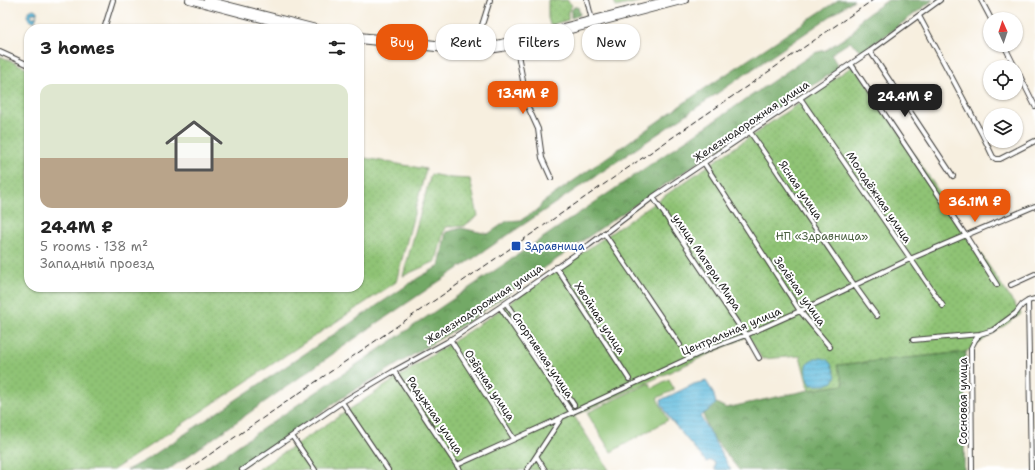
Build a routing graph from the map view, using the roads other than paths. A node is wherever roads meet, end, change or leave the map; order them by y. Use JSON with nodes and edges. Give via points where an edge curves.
{"nodes":[{"id":1,"x":114,"y":0,"type":"edge"},
{"id":2,"x":189,"y":0,"type":"edge"},
{"id":3,"x":207,"y":0,"type":"edge"},
{"id":4,"x":490,"y":0,"type":"edge"},
{"id":5,"x":587,"y":0,"type":"edge"},
{"id":6,"x":668,"y":0,"type":"edge"},
{"id":7,"x":685,"y":0,"type":"edge"},
{"id":8,"x":940,"y":0,"type":"edge"},
{"id":9,"x":981,"y":0,"type":"edge"},
{"id":10,"x":987,"y":12,"type":"edge"},
{"id":11,"x":919,"y":16,"type":"junction"},
{"id":12,"x":592,"y":20,"type":"junction"},
{"id":13,"x":106,"y":24,"type":"edge"},
{"id":14,"x":281,"y":24,"type":"edge"},
{"id":15,"x":299,"y":24,"type":"edge"},
{"id":16,"x":482,"y":24,"type":"edge"},
{"id":17,"x":574,"y":29,"type":"edge"},
{"id":18,"x":364,"y":36,"type":"edge"},
{"id":19,"x":364,"y":41,"type":"edge"},
{"id":20,"x":436,"y":43,"type":"edge"},
{"id":21,"x":496,"y":44,"type":"edge"},
{"id":22,"x":504,"y":47,"type":"edge"},
{"id":23,"x":870,"y":51,"type":"junction"},
{"id":24,"x":0,"y":52,"type":"edge"},
{"id":25,"x":519,"y":60,"type":"edge"},
{"id":26,"x":24,"y":63,"type":"edge"},
{"id":27,"x":851,"y":64,"type":"junction"},
{"id":28,"x":1023,"y":82,"type":"edge"},
{"id":29,"x":800,"y":98,"type":"junction"},
{"id":30,"x":1035,"y":106,"type":"edge"},
{"id":31,"x":750,"y":132,"type":"junction"},
{"id":32,"x":1035,"y":141,"type":"edge"},
{"id":33,"x":704,"y":163,"type":"junction"},
{"id":34,"x":952,"y":176,"type":"dead end"},
{"id":35,"x":551,"y":178,"type":"dead end"},
{"id":36,"x":653,"y":198,"type":"junction"},
{"id":37,"x":1035,"y":206,"type":"edge"},
{"id":38,"x":604,"y":233,"type":"junction"},
{"id":39,"x":966,"y":236,"type":"junction"},
{"id":40,"x":910,"y":259,"type":"junction"},
{"id":41,"x":556,"y":267,"type":"junction"},
{"id":42,"x":1035,"y":274,"type":"edge"},
{"id":43,"x":997,"y":285,"type":"dead end"},
{"id":44,"x":1011,"y":285,"type":"dead end"},
{"id":45,"x":854,"y":286,"type":"junction"},
{"id":46,"x":1035,"y":299,"type":"edge"},
{"id":47,"x":1028,"y":301,"type":"junction"},
{"id":48,"x":506,"y":303,"type":"junction"},
{"id":49,"x":943,"y":306,"type":"dead end"},
{"id":50,"x":500,"y":307,"type":"junction"},
{"id":51,"x":800,"y":311,"type":"junction"},
{"id":52,"x":877,"y":316,"type":"dead end"},
{"id":53,"x":980,"y":334,"type":"junction"},
{"id":54,"x":746,"y":335,"type":"junction"},
{"id":55,"x":450,"y":339,"type":"junction"},
{"id":56,"x":913,"y":340,"type":"dead end"},
{"id":57,"x":680,"y":345,"type":"dead end"},
{"id":58,"x":830,"y":347,"type":"dead end"},
{"id":59,"x":759,"y":358,"type":"dead end"},
{"id":60,"x":394,"y":371,"type":"junction"},
{"id":61,"x":629,"y":379,"type":"dead end"},
{"id":62,"x":342,"y":402,"type":"junction"},
{"id":63,"x":574,"y":405,"type":"dead end"},
{"id":64,"x":572,"y":413,"type":"junction"},
{"id":65,"x":562,"y":418,"type":"junction"},
{"id":66,"x":292,"y":436,"type":"junction"},
{"id":67,"x":514,"y":439,"type":"junction"},
{"id":68,"x":537,"y":457,"type":"junction"},
{"id":69,"x":457,"y":465,"type":"junction"},
{"id":70,"x":242,"y":470,"type":"edge"},
{"id":71,"x":315,"y":470,"type":"edge"},
{"id":72,"x":388,"y":470,"type":"edge"},
{"id":73,"x":460,"y":470,"type":"edge"},
{"id":74,"x":528,"y":470,"type":"edge"},
{"id":75,"x":545,"y":470,"type":"edge"},
{"id":76,"x":972,"y":470,"type":"edge"},
{"id":77,"x":1031,"y":470,"type":"edge"}],
"edges":[{"from":1,"to":13,"type":"street"},
{"from":2,"to":14,"type":"main road"},
{"from":3,"to":15,"type":"main road"},
{"from":4,"to":16,"type":"street"},
{"from":5,"to":12,"type":"street"},
{"from":6,"to":12,"type":"main road"},
{"from":7,"to":17,"type":"main road"},
{"from":8,"to":11,"type":"street","name":"Железнодорожная улица"},
{"from":9,"to":10,"type":"street"},
{"from":11,"to":23,"type":"street","name":"Железнодорожная улица"},
{"from":11,"to":32,"type":"street","via":[[993,157],[1002,158]]},
{"from":12,"to":21,"type":"main road"},
{"from":18,"to":20,"type":"main road"},
{"from":19,"to":22,"type":"main road","via":[[475,52]]},
{"from":23,"to":27,"type":"street","name":"Железнодорожная улица"},
{"from":23,"to":34,"type":"street"},
{"from":24,"to":26,"type":"street"},
{"from":25,"to":35,"type":"street","via":[[528,107],[538,129],[542,158]]},
{"from":27,"to":29,"type":"street","name":"Железнодорожная улица"},
{"from":27,"to":39,"type":"street"},
{"from":28,"to":30,"type":"street"},
{"from":29,"to":31,"type":"street","name":"Железнодорожная улица"},
{"from":29,"to":40,"type":"street","name":"Молодёжная улица"},
{"from":31,"to":33,"type":"street","name":"Железнодорожная улица"},
{"from":31,"to":45,"type":"street","name":"Ясная улица"},
{"from":33,"to":36,"type":"street","name":"Железнодорожная улица"},
{"from":33,"to":51,"type":"street","name":"Зелёная улица"},
{"from":36,"to":38,"type":"street","name":"Железнодорожная улица"},
{"from":36,"to":54,"type":"street","name":"улица Матери Мира"},
{"from":37,"to":39,"type":"street","name":"Центральная улица"},
{"from":38,"to":41,"type":"street","name":"Железнодорожная улица"},
{"from":38,"to":57,"type":"street"},
{"from":39,"to":40,"type":"street","name":"Центральная улица"},
{"from":39,"to":43,"type":"street"},
{"from":40,"to":45,"type":"street","name":"Центральная улица"},
{"from":40,"to":49,"type":"street","name":"Молодёжная улица"},
{"from":41,"to":48,"type":"street","name":"Железнодорожная улица"},
{"from":41,"to":61,"type":"street","name":"Хвойная улица"},
{"from":42,"to":44,"type":"street"},
{"from":45,"to":51,"type":"street","name":"Центральная улица"},
{"from":45,"to":52,"type":"street","name":"Ясная улица"},
{"from":46,"to":47,"type":"street"},
{"from":47,"to":53,"type":"street","via":[[1002,324]]},
{"from":47,"to":77,"type":"street"},
{"from":48,"to":50,"type":"street","name":"Железнодорожная улица"},
{"from":48,"to":63,"type":"street"},
{"from":50,"to":55,"type":"street","name":"Железнодорожная улица"},
{"from":50,"to":64,"type":"street","name":"Спортивная улица"},
{"from":51,"to":54,"type":"street","name":"Центральная улица"},
{"from":51,"to":58,"type":"street","name":"Зелёная улица"},
{"from":53,"to":56,"type":"street"},
{"from":53,"to":76,"type":"street","name":"Сосновая улица","via":[[971,348]]},
{"from":54,"to":59,"type":"street","name":"улица Матери Мира"},
{"from":54,"to":64,"type":"street","name":"Центральная улица","via":[[711,348]]},
{"from":55,"to":60,"type":"street","name":"Железнодорожная улица"},
{"from":55,"to":67,"type":"street","name":"Озёрная улица"},
{"from":60,"to":62,"type":"street","name":"Железнодорожная улица"},
{"from":60,"to":69,"type":"street","name":"Радужная улица"},
{"from":62,"to":66,"type":"street","name":"Железнодорожная улица"},
{"from":62,"to":72,"type":"street"},
{"from":64,"to":65,"type":"street","name":"Центральная улица"},
{"from":65,"to":67,"type":"street","name":"Центральная улица"},
{"from":65,"to":68,"type":"street"},
{"from":66,"to":70,"type":"street","name":"Железнодорожная улица"},
{"from":66,"to":71,"type":"street"},
{"from":67,"to":69,"type":"street","name":"Центральная улица"},
{"from":68,"to":74,"type":"street"},
{"from":68,"to":75,"type":"street"},
{"from":69,"to":73,"type":"street","name":"Радужная улица"}]}
